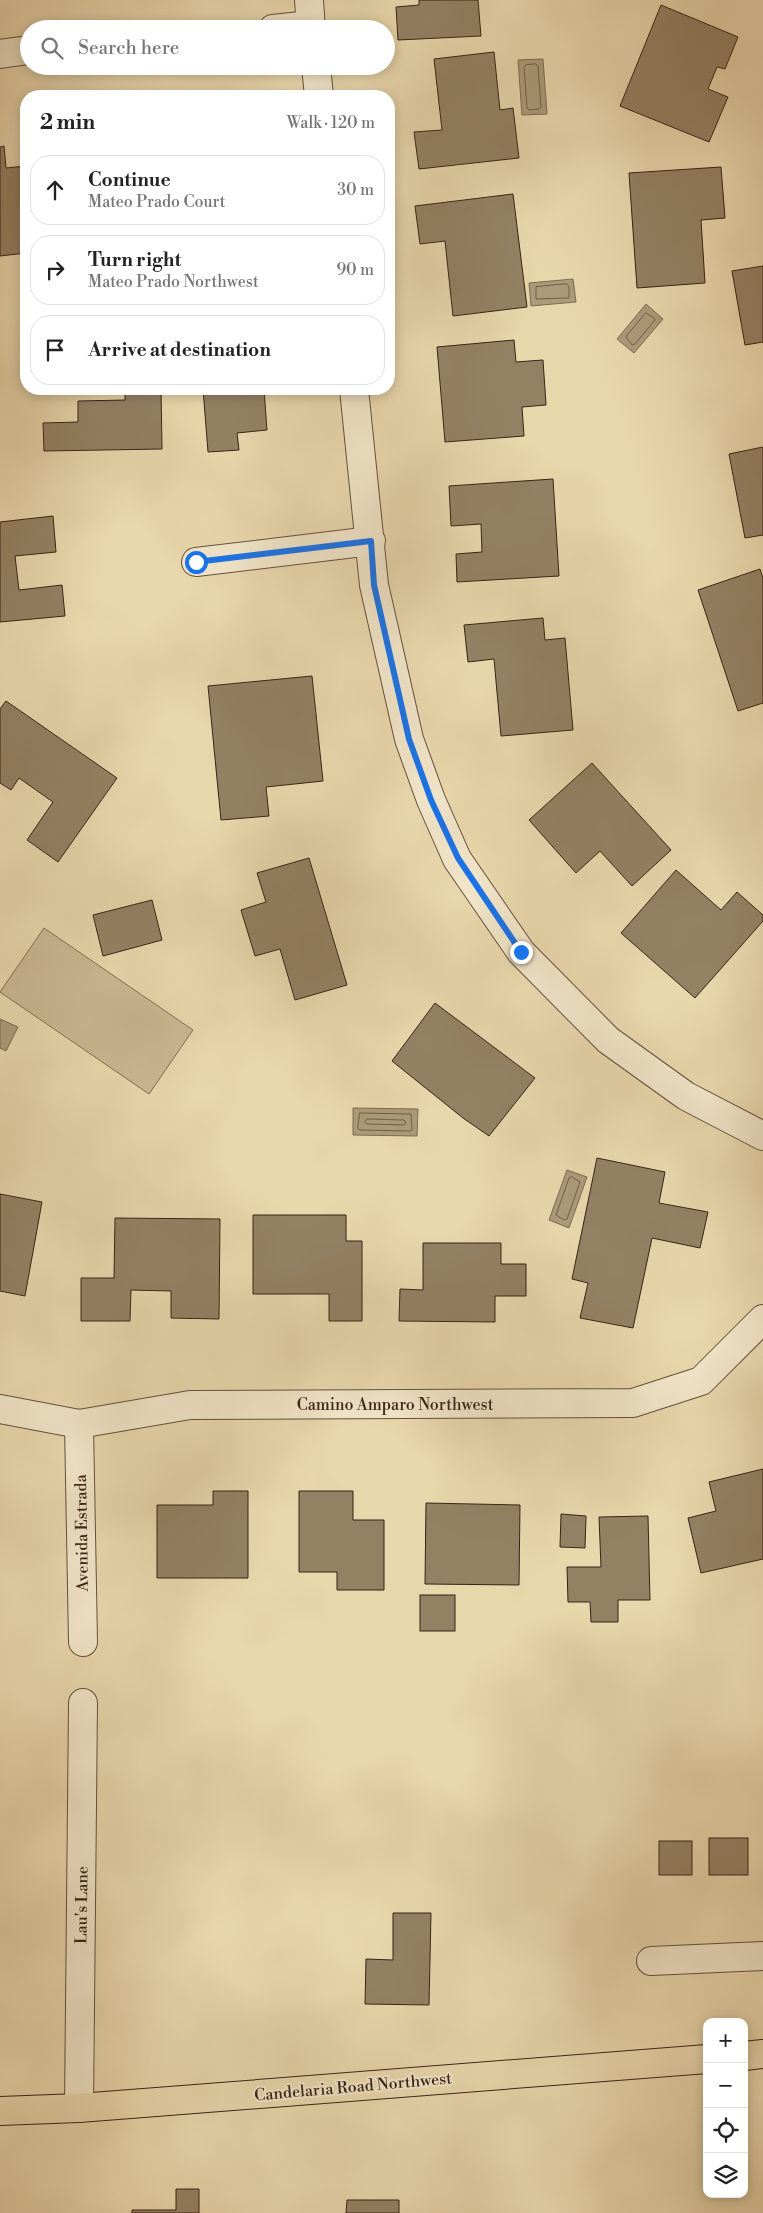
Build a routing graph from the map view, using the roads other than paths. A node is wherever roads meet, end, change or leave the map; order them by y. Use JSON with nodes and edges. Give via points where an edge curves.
{"nodes":[{"id":1,"x":20,"y":51,"type":"edge"},
{"id":2,"x":0,"y":54,"type":"edge"},
{"id":3,"x":317,"y":75,"type":"edge"},
{"id":4,"x":318,"y":90,"type":"edge"},
{"id":5,"x":355,"y":395,"type":"edge"},
{"id":6,"x":371,"y":541,"type":"junction"},
{"id":7,"x":196,"y":562,"type":"dead end"},
{"id":8,"x":763,"y":1136,"type":"edge"},
{"id":9,"x":763,"y":1319,"type":"edge"},
{"id":10,"x":0,"y":1409,"type":"edge"},
{"id":11,"x":79,"y":1424,"type":"junction"},
{"id":12,"x":83,"y":1642,"type":"dead end"},
{"id":13,"x":83,"y":1703,"type":"dead end"},
{"id":14,"x":763,"y":1956,"type":"edge"},
{"id":15,"x":651,"y":1961,"type":"dead end"},
{"id":16,"x":763,"y":2054,"type":"edge"},
{"id":17,"x":748,"y":2056,"type":"edge"},
{"id":18,"x":703,"y":2059,"type":"edge"},
{"id":19,"x":78,"y":2108,"type":"junction"},
{"id":20,"x":0,"y":2111,"type":"edge"}],
"edges":[{"from":1,"to":2,"type":"street"},
{"from":3,"to":4,"type":"street"},
{"from":5,"to":6,"type":"street"},
{"from":6,"to":7,"type":"street"},
{"from":6,"to":8,"type":"street","via":[[374,585],[409,739],[431,800],[458,858],[521,952],[608,1040],[686,1096]]},
{"from":9,"to":11,"type":"street","name":"Camino Amparo Northwest","via":[[701,1381],[633,1403],[190,1405]]},
{"from":10,"to":11,"type":"street","name":"Camino Amparo Northwest"},
{"from":11,"to":12,"type":"street","name":"Avenida Estrada"},
{"from":13,"to":19,"type":"street","name":"Lau's Lane"},
{"from":14,"to":15,"type":"street"},
{"from":16,"to":17,"type":"main road"},
{"from":18,"to":19,"type":"main road","name":"Candelaria Road Northwest"},
{"from":19,"to":20,"type":"main road","name":"Candelaria Road Northwest"}]}
